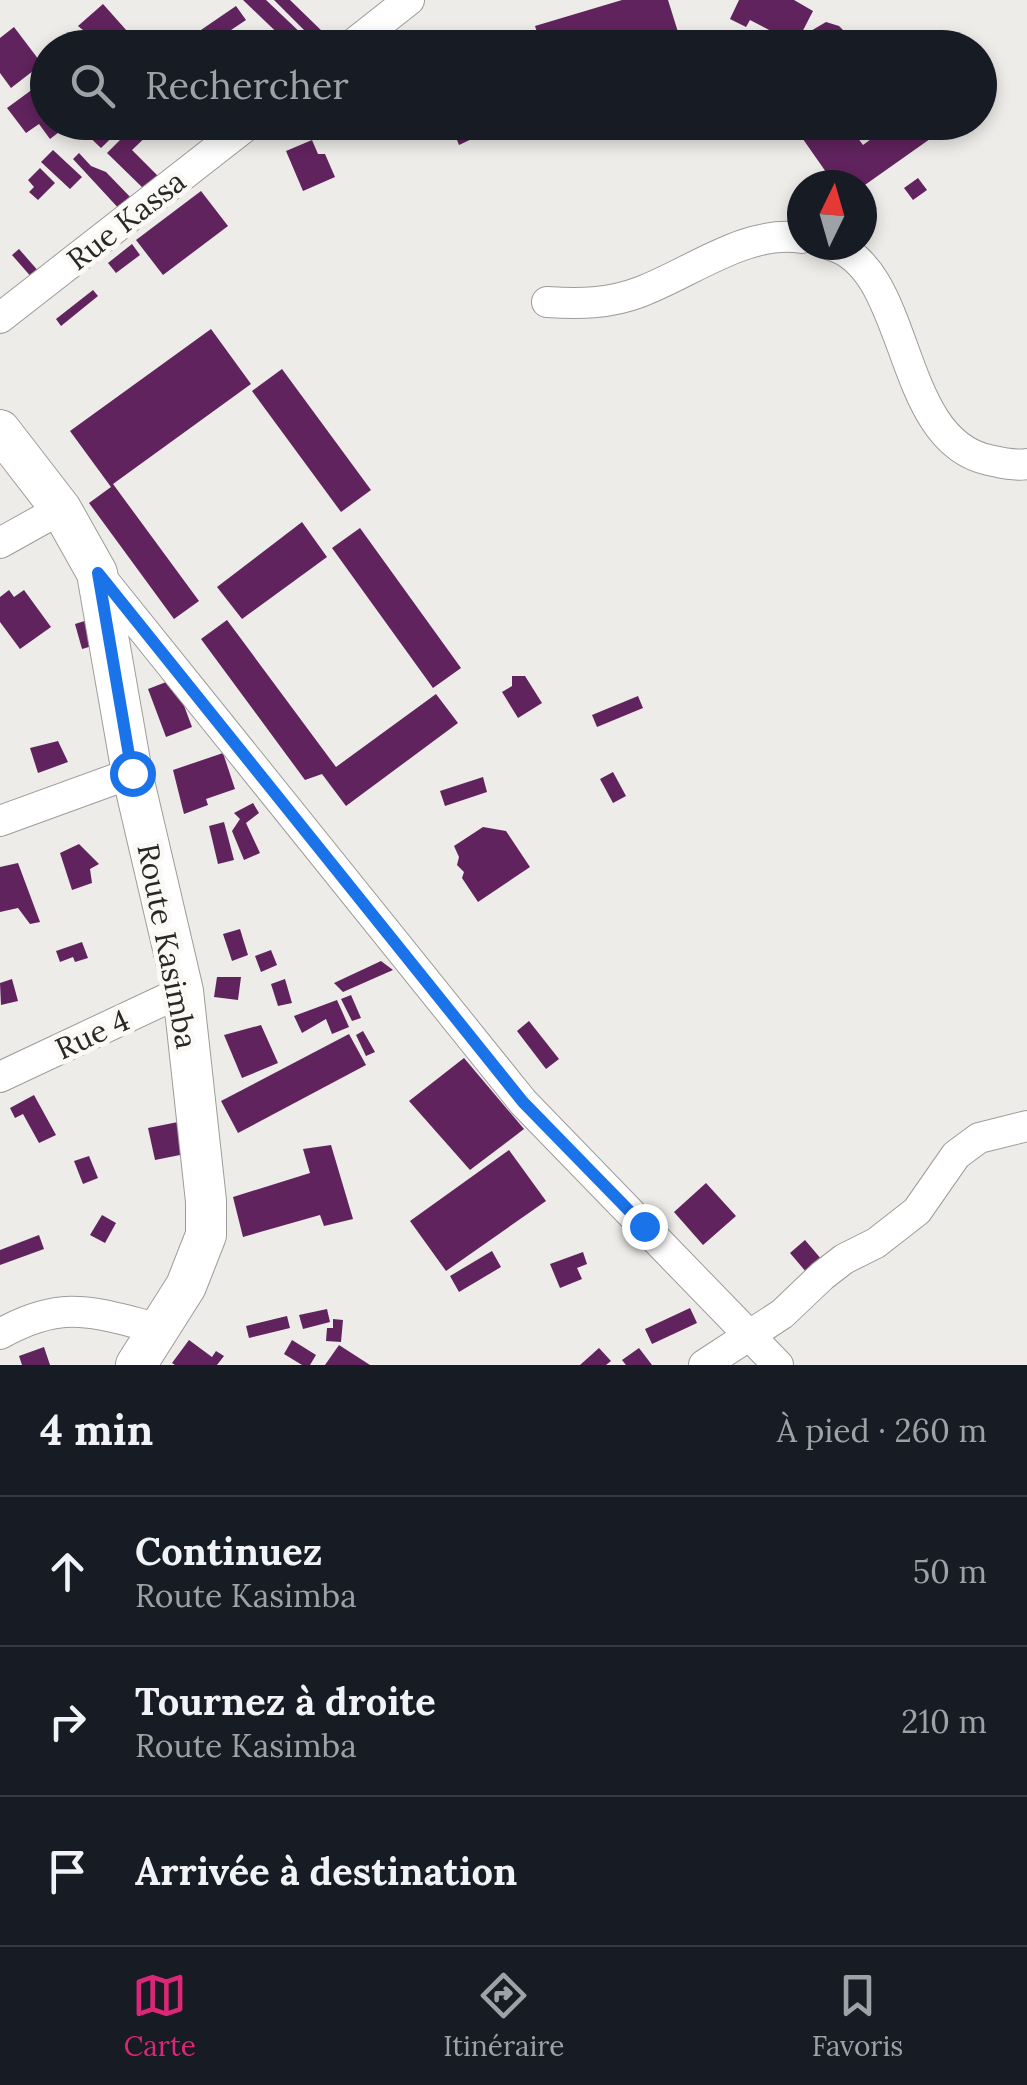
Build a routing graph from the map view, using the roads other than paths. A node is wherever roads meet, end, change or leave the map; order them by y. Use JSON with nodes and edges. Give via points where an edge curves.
{"nodes":[{"id":1,"x":409,"y":0,"type":"edge"},
{"id":2,"x":371,"y":30,"type":"edge"},
{"id":3,"x":228,"y":140,"type":"edge"},
{"id":4,"x":787,"y":236,"type":"edge"},
{"id":5,"x":855,"y":260,"type":"edge"},
{"id":6,"x":547,"y":302,"type":"dead end"},
{"id":7,"x":0,"y":318,"type":"edge"},
{"id":8,"x":0,"y":430,"type":"edge"},
{"id":9,"x":1027,"y":464,"type":"edge"},
{"id":10,"x":61,"y":510,"type":"junction"},
{"id":11,"x":0,"y":544,"type":"edge"},
{"id":12,"x":98,"y":573,"type":"junction"},
{"id":13,"x":132,"y":773,"type":"junction"},
{"id":14,"x":0,"y":821,"type":"edge"},
{"id":15,"x":183,"y":991,"type":"junction"},
{"id":16,"x":0,"y":1077,"type":"edge"},
{"id":17,"x":1027,"y":1126,"type":"edge"},
{"id":18,"x":156,"y":1328,"type":"junction"},
{"id":19,"x":0,"y":1334,"type":"edge"},
{"id":20,"x":750,"y":1334,"type":"junction"},
{"id":21,"x":136,"y":1365,"type":"edge"},
{"id":22,"x":704,"y":1365,"type":"edge"},
{"id":23,"x":778,"y":1365,"type":"edge"}],
"edges":[{"from":1,"to":2,"type":"street"},
{"from":3,"to":7,"type":"street","name":"Rue Kassa"},
{"from":4,"to":6,"type":"street","via":[[729,251],[638,293],[589,305]]},
{"from":5,"to":9,"type":"street","via":[[870,274],[933,419],[953,443],[978,458]]},
{"from":8,"to":10,"type":"street","name":"Route Kasimba"},
{"from":10,"to":11,"type":"street"},
{"from":10,"to":12,"type":"street","name":"Route Kasimba"},
{"from":12,"to":13,"type":"street","name":"Route Kasimba"},
{"from":12,"to":20,"type":"street","name":"Route Kasimba","via":[[523,1102]]},
{"from":13,"to":14,"type":"street"},
{"from":13,"to":15,"type":"street","name":"Route Kasimba"},
{"from":15,"to":16,"type":"street","name":"Rue 4"},
{"from":15,"to":18,"type":"street","name":"Route Kasimba","via":[[206,1234],[186,1286]]},
{"from":17,"to":20,"type":"street","via":[[979,1138],[956,1155],[917,1211]]},
{"from":18,"to":19,"type":"street","via":[[87,1310],[56,1310]]},
{"from":18,"to":21,"type":"street","name":"Route Kasimba"},
{"from":20,"to":22,"type":"street"},
{"from":20,"to":23,"type":"street","name":"Route Kasimba"}]}
